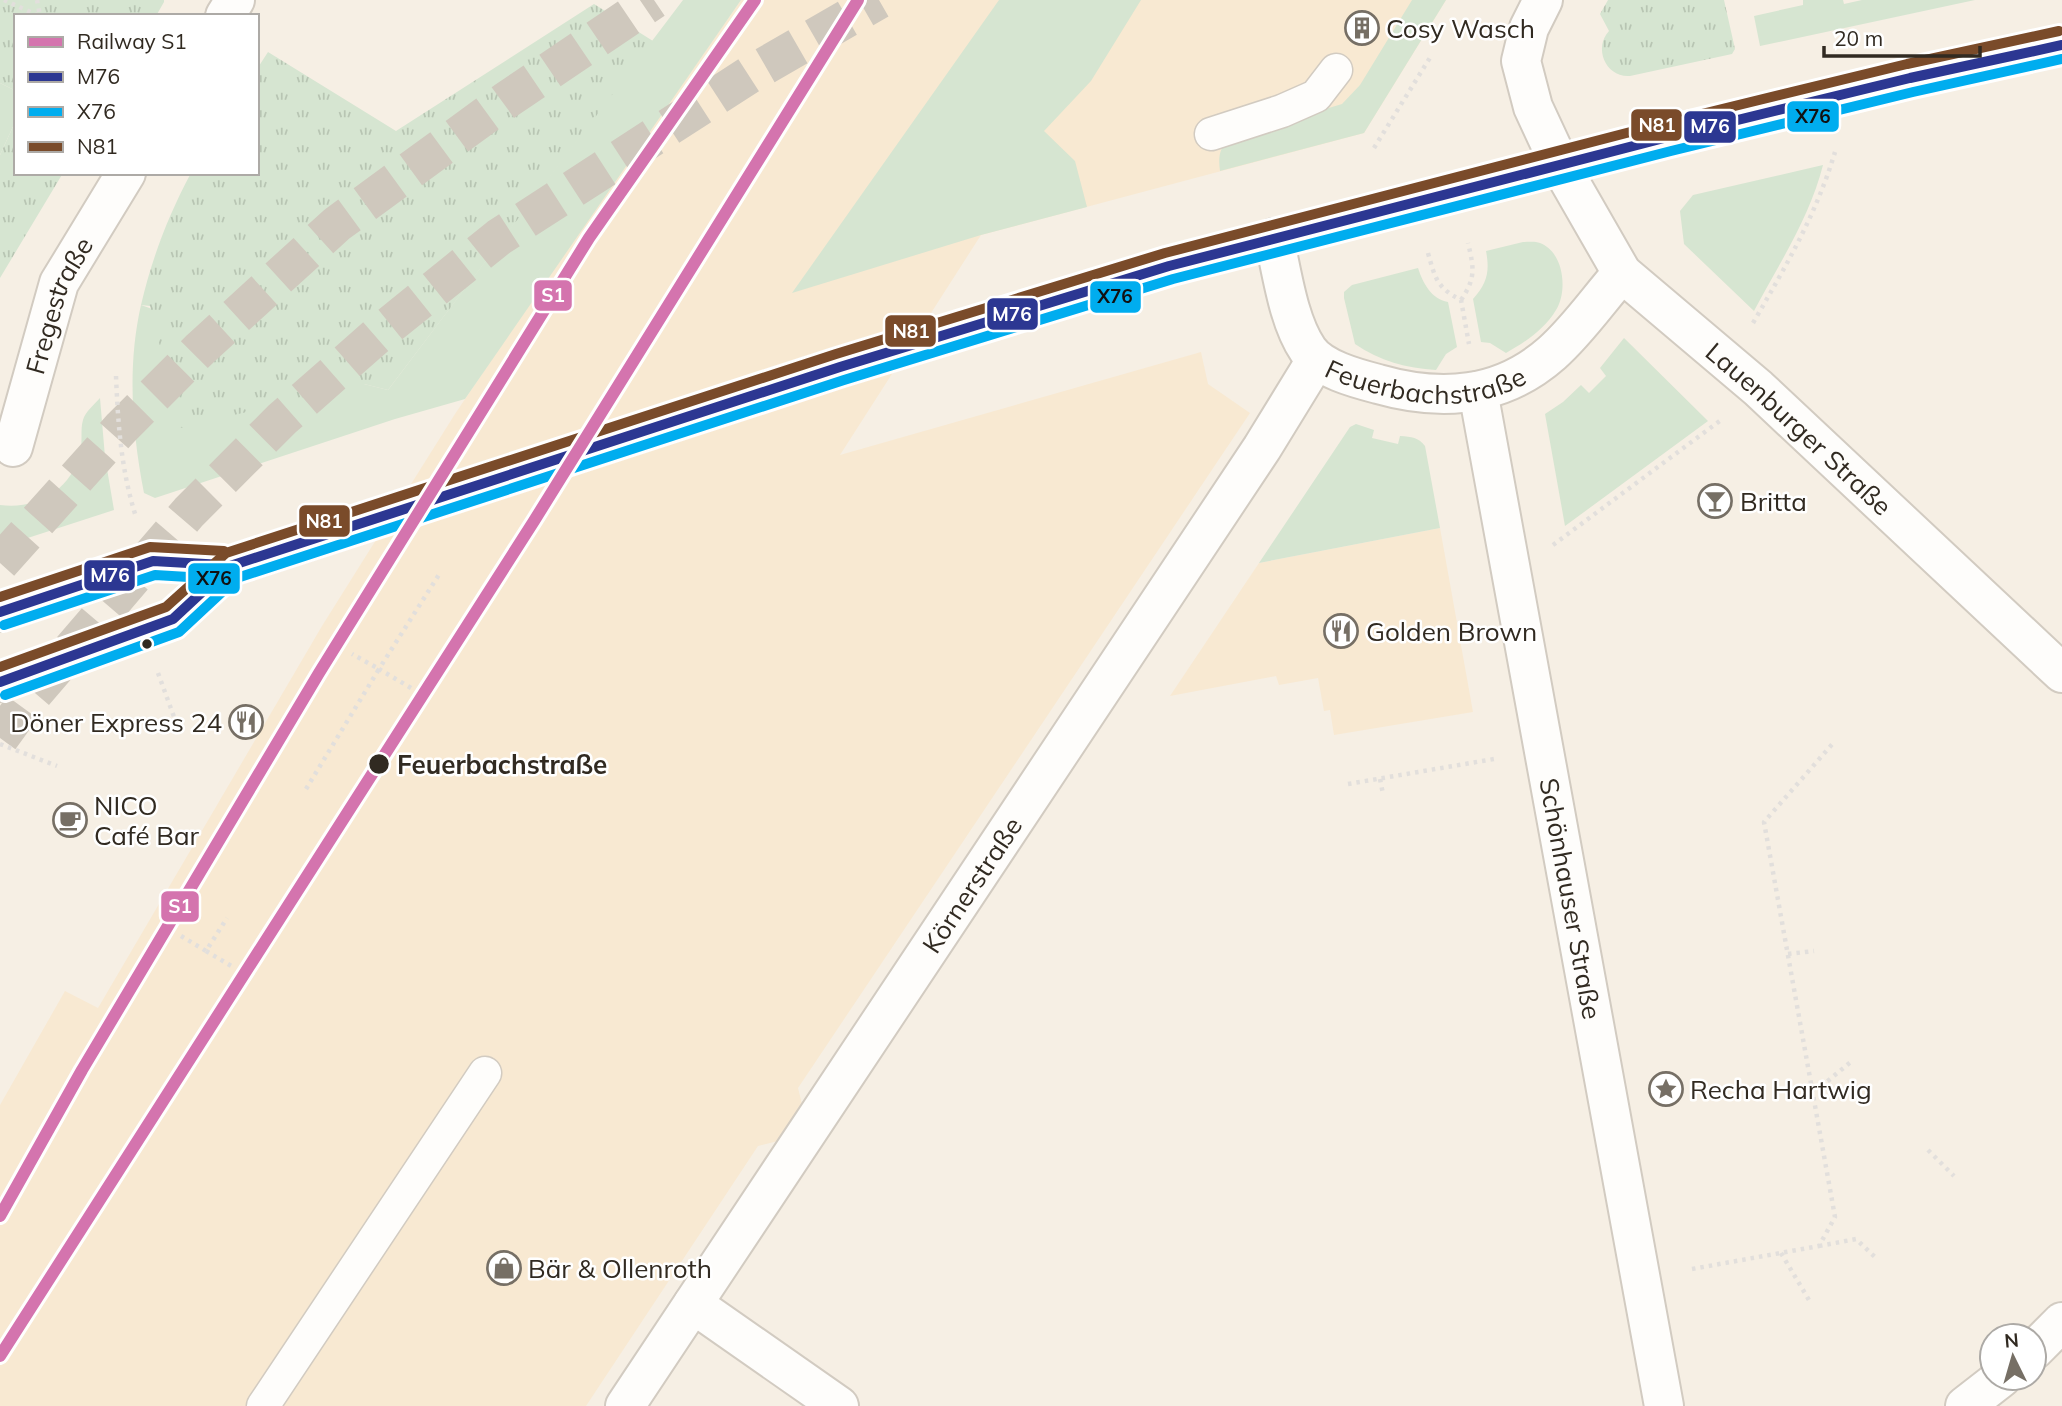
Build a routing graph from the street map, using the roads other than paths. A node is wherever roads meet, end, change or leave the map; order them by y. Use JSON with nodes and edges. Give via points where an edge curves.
{"nodes":[{"id":1,"x":1543,"y":0,"type":"edge"},
{"id":2,"x":2062,"y":46,"type":"edge"},
{"id":3,"x":1336,"y":70,"type":"dead end"},
{"id":4,"x":1211,"y":134,"type":"dead end"},
{"id":5,"x":1560,"y":165,"type":"junction"},
{"id":6,"x":125,"y":175,"type":"edge"},
{"id":7,"x":1274,"y":238,"type":"junction"},
{"id":8,"x":1622,"y":273,"type":"junction"},
{"id":9,"x":1316,"y":360,"type":"junction"},
{"id":10,"x":1474,"y":373,"type":"junction"},
{"id":11,"x":13,"y":447,"type":"dead end"},
{"id":12,"x":230,"y":566,"type":"junction"},
{"id":13,"x":0,"y":612,"type":"edge"},
{"id":14,"x":2062,"y":673,"type":"edge"},
{"id":15,"x":0,"y":682,"type":"edge"},
{"id":16,"x":485,"y":1073,"type":"dead end"},
{"id":17,"x":692,"y":1304,"type":"junction"},
{"id":18,"x":2062,"y":1322,"type":"edge"},
{"id":19,"x":2048,"y":1336,"type":"edge"},
{"id":20,"x":1983,"y":1392,"type":"edge"},
{"id":21,"x":263,"y":1406,"type":"edge"},
{"id":22,"x":625,"y":1406,"type":"edge"},
{"id":23,"x":839,"y":1406,"type":"edge"},
{"id":24,"x":1664,"y":1406,"type":"edge"},
{"id":25,"x":1965,"y":1406,"type":"edge"}],
"edges":[{"from":1,"to":5,"type":"street","via":[[1529,28],[1521,61],[1533,107]]},
{"from":2,"to":5,"type":"street","via":[[1910,78]]},
{"from":3,"to":4,"type":"lane","via":[[1316,96]]},
{"from":5,"to":7,"type":"street"},
{"from":5,"to":8,"type":"street","name":"Lauenburger Straße"},
{"from":6,"to":11,"type":"street","name":"Fregestraße","via":[[58,283]]},
{"from":7,"to":9,"type":"street","name":"Feuerbachstraße","via":[[1299,334]]},
{"from":7,"to":12,"type":"street","via":[[911,345]]},
{"from":8,"to":10,"type":"street","name":"Feuerbachstraße","via":[[1553,352],[1534,367],[1511,380]]},
{"from":8,"to":14,"type":"street","name":"Lauenburger Straße","via":[[1758,388]]},
{"from":9,"to":10,"type":"street","name":"Feuerbachstraße","via":[[1369,382],[1444,396]]},
{"from":9,"to":17,"type":"street","name":"Körnerstraße","via":[[1262,449]]},
{"from":10,"to":24,"type":"street","name":"Schönhauser Straße"},
{"from":12,"to":13,"type":"street","via":[[153,561]]},
{"from":12,"to":15,"type":"street","via":[[173,619]]},
{"from":16,"to":21,"type":"lane"},
{"from":17,"to":22,"type":"street","name":"Körnerstraße"},
{"from":17,"to":23,"type":"street"},
{"from":18,"to":19,"type":"street"},
{"from":20,"to":25,"type":"street"}]}
